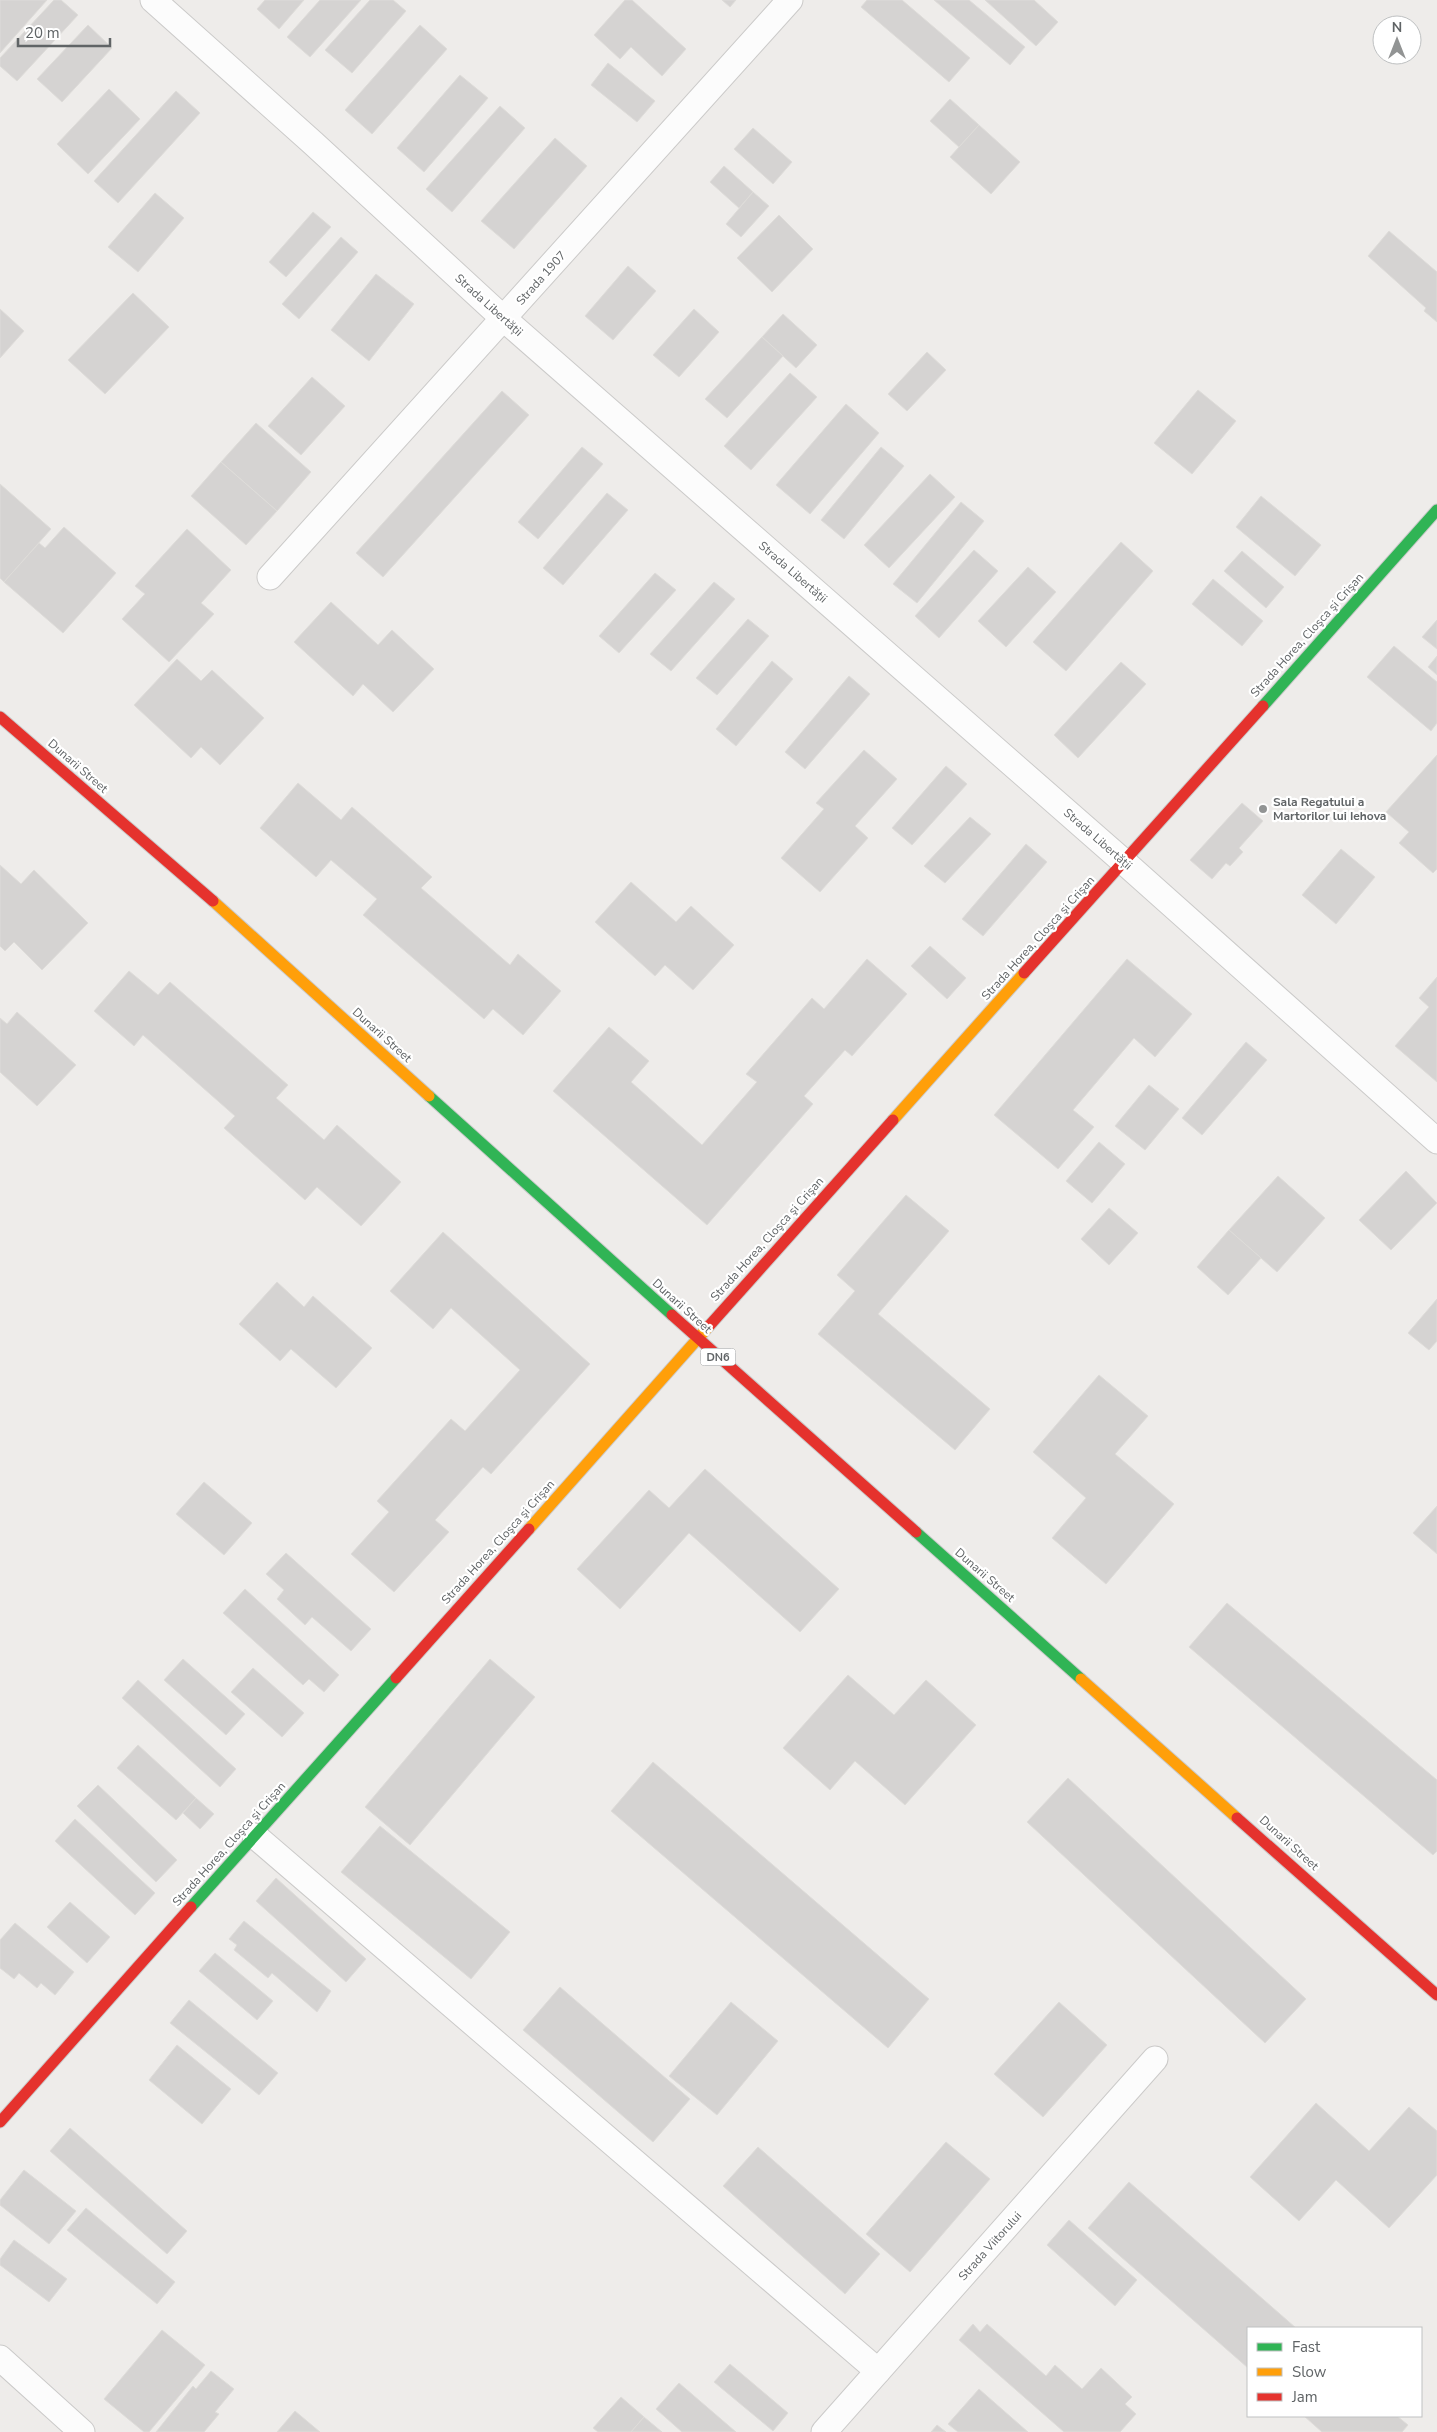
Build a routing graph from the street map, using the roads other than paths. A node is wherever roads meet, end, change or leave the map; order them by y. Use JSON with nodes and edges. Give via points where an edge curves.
{"nodes":[{"id":1,"x":153,"y":0,"type":"edge"},
{"id":2,"x":790,"y":0,"type":"edge"},
{"id":3,"x":504,"y":319,"type":"junction"},
{"id":4,"x":1437,"y":510,"type":"edge"},
{"id":5,"x":270,"y":577,"type":"dead end"},
{"id":6,"x":0,"y":717,"type":"edge"},
{"id":7,"x":1124,"y":862,"type":"junction"},
{"id":8,"x":1437,"y":1142,"type":"edge"},
{"id":9,"x":697,"y":1338,"type":"junction"},
{"id":10,"x":255,"y":1836,"type":"junction"},
{"id":11,"x":1437,"y":1995,"type":"edge"},
{"id":12,"x":1155,"y":2058,"type":"dead end"},
{"id":13,"x":0,"y":2122,"type":"edge"},
{"id":14,"x":0,"y":2358,"type":"edge"},
{"id":15,"x":878,"y":2372,"type":"junction"},
{"id":16,"x":82,"y":2432,"type":"edge"},
{"id":17,"x":824,"y":2432,"type":"edge"}],
"edges":[{"from":1,"to":3,"type":"street","name":"Strada Libertății"},
{"from":2,"to":3,"type":"street","name":"Strada 1907"},
{"from":3,"to":5,"type":"street","name":"Strada 1907"},
{"from":3,"to":7,"type":"street","name":"Strada Libertății"},
{"from":4,"to":7,"type":"street","name":"Strada Horea, Cloşca şi Crişan"},
{"from":6,"to":9,"type":"street","name":"Dunarii Street","number":"DN6","via":[[181,872]]},
{"from":7,"to":8,"type":"street","name":"Strada Libertății"},
{"from":7,"to":9,"type":"street","name":"Strada Horea, Cloşca şi Crişan"},
{"from":9,"to":10,"type":"street","name":"Strada Horea, Cloşca şi Crişan"},
{"from":9,"to":11,"type":"street","name":"Dunarii Street","number":"DN6"},
{"from":10,"to":13,"type":"street","name":"Strada Horea, Cloşca şi Crişan"},
{"from":10,"to":15,"type":"street"},
{"from":12,"to":15,"type":"street","name":"Strada Viitorului"},
{"from":14,"to":16,"type":"street"},
{"from":15,"to":17,"type":"street","name":"Strada Viitorului"}]}
